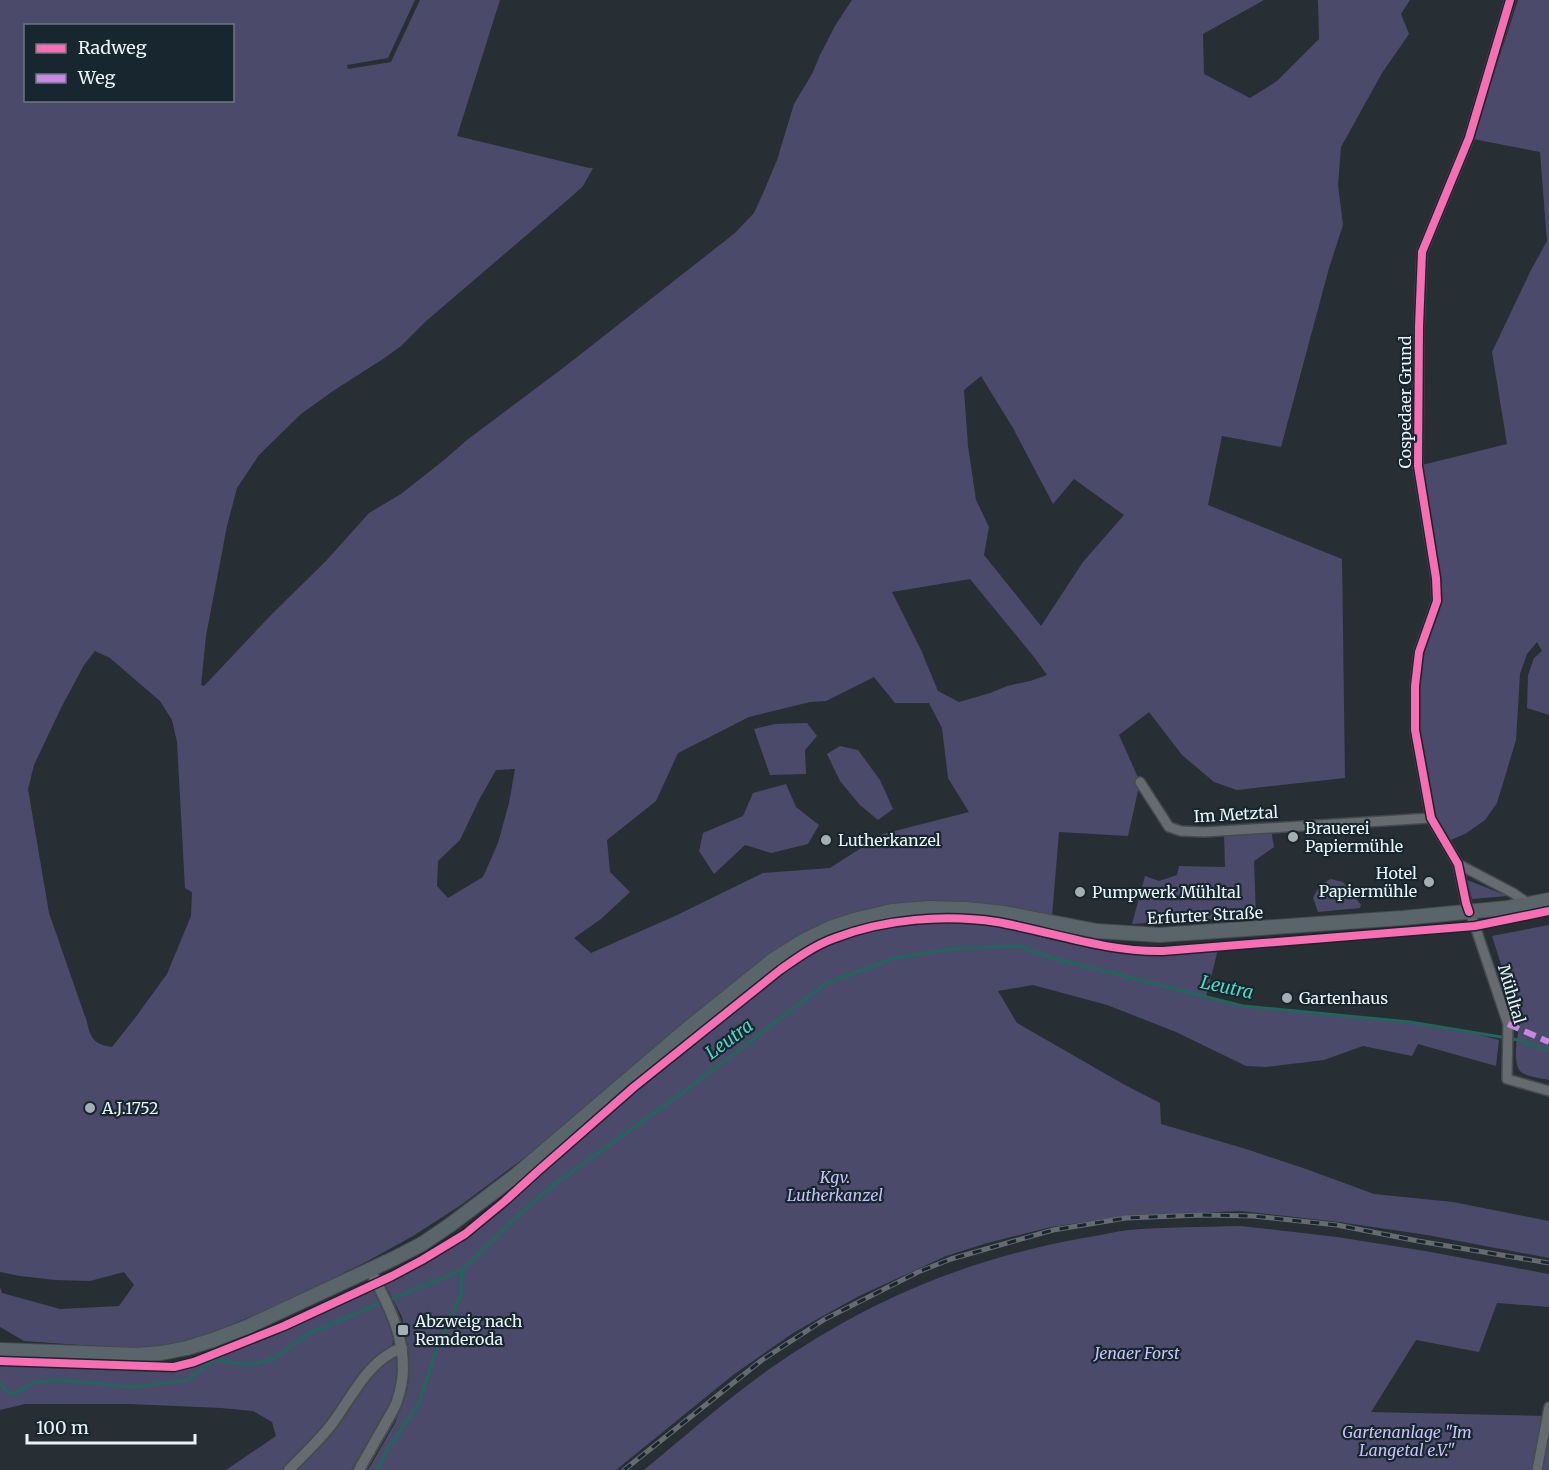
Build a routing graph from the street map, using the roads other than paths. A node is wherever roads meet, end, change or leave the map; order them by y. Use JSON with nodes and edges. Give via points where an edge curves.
{"nodes":[{"id":1,"x":1510,"y":0,"type":"edge"},
{"id":2,"x":1140,"y":782,"type":"dead end"},
{"id":3,"x":1431,"y":818,"type":"junction"},
{"id":4,"x":1458,"y":864,"type":"junction"},
{"id":5,"x":1549,"y":900,"type":"edge"},
{"id":6,"x":1529,"y":904,"type":"junction"},
{"id":7,"x":1469,"y":912,"type":"junction"},
{"id":8,"x":1549,"y":1090,"type":"edge"},
{"id":9,"x":370,"y":1270,"type":"junction"},
{"id":10,"x":1,"y":1347,"type":"edge"},
{"id":11,"x":402,"y":1348,"type":"junction"},
{"id":12,"x":1549,"y":1407,"type":"edge"},
{"id":13,"x":290,"y":1470,"type":"edge"},
{"id":14,"x":359,"y":1470,"type":"edge"},
{"id":15,"x":1537,"y":1470,"type":"edge"}],
"edges":[{"from":1,"to":3,"type":"street","name":"Cospedaer Grund","via":[[1468,138],[1422,252],[1418,466],[1437,601],[1419,652],[1415,730]]},
{"from":2,"to":3,"type":"street","name":"Im Metztal","via":[[1168,827],[1181,831]]},
{"from":3,"to":4,"type":"street","name":"Cospedaer Grund"},
{"from":4,"to":6,"type":"street"},
{"from":4,"to":7,"type":"street","name":"Cospedaer Grund"},
{"from":5,"to":6,"type":"main road"},
{"from":6,"to":7,"type":"main road"},
{"from":7,"to":8,"type":"street","name":"Mühltal","via":[[1508,1024],[1507,1079]]},
{"from":7,"to":9,"type":"main road","name":"Erfurter Straße","via":[[1151,935],[1097,931],[1004,913],[930,908],[902,910],[830,928],[773,960],[468,1212],[422,1244]]},
{"from":9,"to":10,"type":"main road","name":"Erfurter Straße","via":[[247,1327],[188,1348],[137,1355]]},
{"from":9,"to":11,"type":"street","via":[[394,1320]]},
{"from":11,"to":13,"type":"street","via":[[388,1354],[364,1377],[331,1425]]},
{"from":11,"to":14,"type":"street","via":[[402,1384],[396,1403]]},
{"from":12,"to":15,"type":"street"}]}
